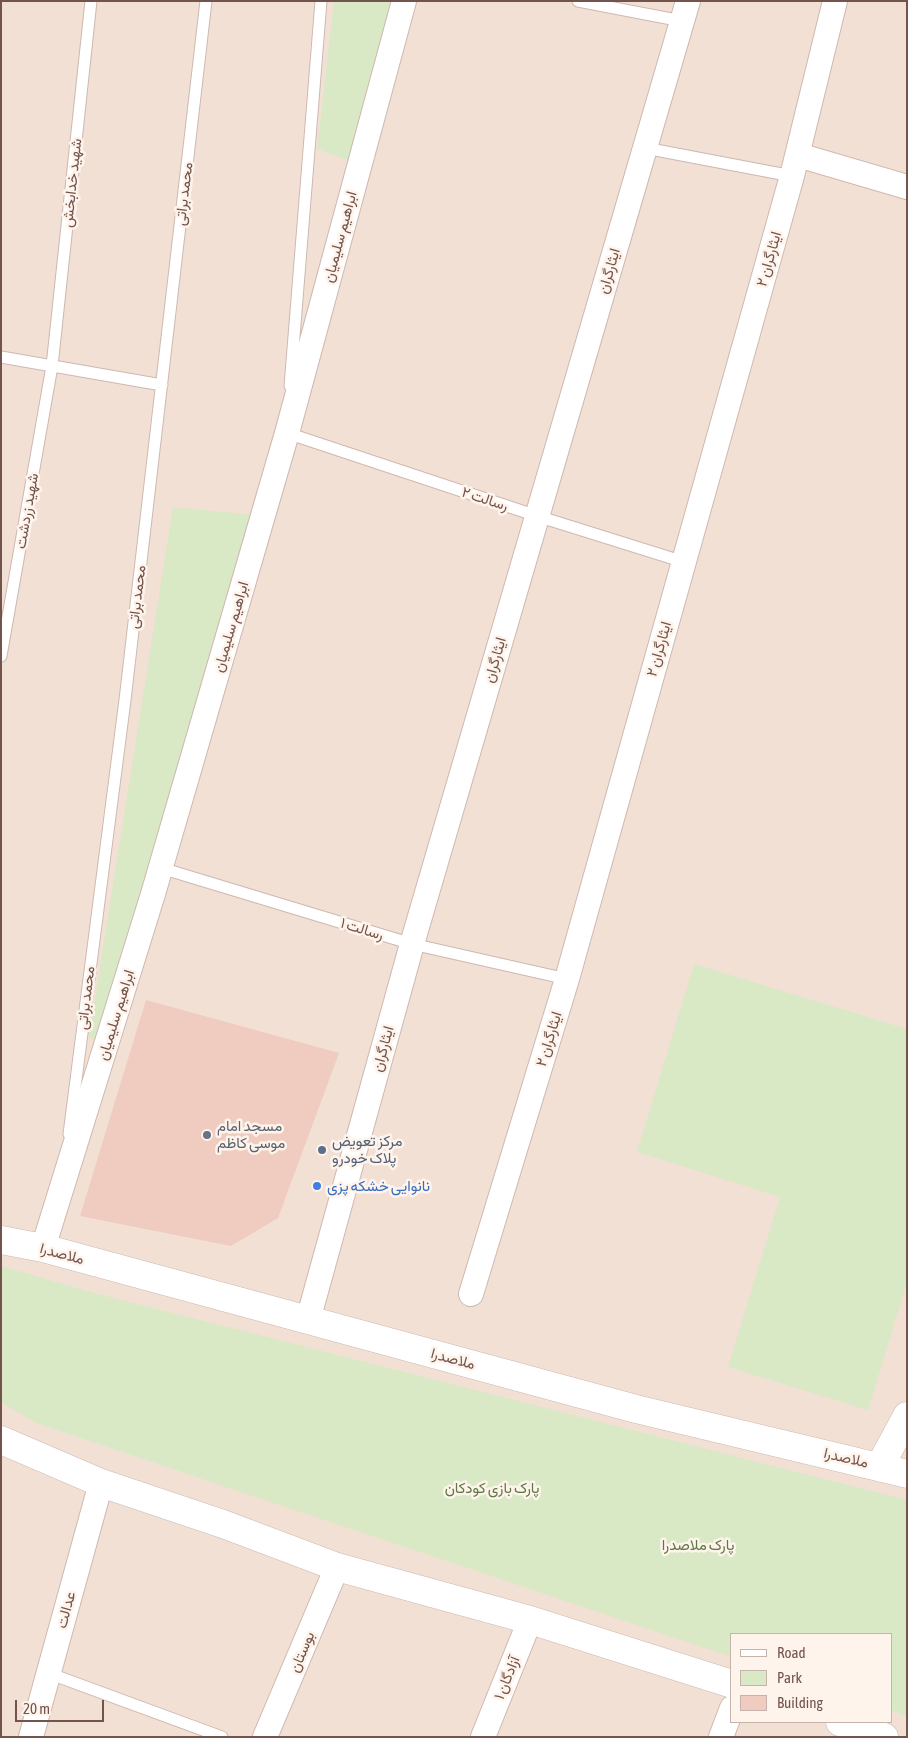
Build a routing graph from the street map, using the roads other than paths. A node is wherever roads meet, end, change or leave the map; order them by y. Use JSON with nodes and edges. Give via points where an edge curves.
{"nodes":[{"id":1,"x":92,"y":1,"type":"edge"},
{"id":2,"x":206,"y":1,"type":"edge"},
{"id":3,"x":321,"y":1,"type":"edge"},
{"id":4,"x":404,"y":1,"type":"edge"},
{"id":5,"x":578,"y":1,"type":"edge"},
{"id":6,"x":835,"y":1,"type":"edge"},
{"id":7,"x":685,"y":11,"type":"edge"},
{"id":8,"x":645,"y":148,"type":"junction"},
{"id":9,"x":795,"y":165,"type":"junction"},
{"id":10,"x":907,"y":186,"type":"edge"},
{"id":11,"x":1,"y":357,"type":"edge"},
{"id":12,"x":52,"y":366,"type":"junction"},
{"id":13,"x":162,"y":385,"type":"junction"},
{"id":14,"x":287,"y":434,"type":"junction"},
{"id":15,"x":537,"y":516,"type":"junction"},
{"id":16,"x":684,"y":562,"type":"junction"},
{"id":17,"x":1,"y":656,"type":"edge"},
{"id":18,"x":161,"y":868,"type":"junction"},
{"id":19,"x":412,"y":944,"type":"junction"},
{"id":20,"x":567,"y":979,"type":"junction"},
{"id":21,"x":61,"y":1191,"type":"junction"},
{"id":22,"x":1,"y":1240,"type":"edge"},
{"id":23,"x":43,"y":1248,"type":"junction"},
{"id":24,"x":471,"y":1294,"type":"dead end"},
{"id":25,"x":308,"y":1320,"type":"junction"},
{"id":26,"x":907,"y":1416,"type":"edge"},
{"id":27,"x":1,"y":1440,"type":"edge"},
{"id":28,"x":880,"y":1466,"type":"junction"},
{"id":29,"x":907,"y":1474,"type":"edge"},
{"id":30,"x":101,"y":1483,"type":"junction"},
{"id":31,"x":337,"y":1567,"type":"junction"},
{"id":32,"x":530,"y":1620,"type":"junction"},
{"id":33,"x":48,"y":1673,"type":"junction"},
{"id":34,"x":730,"y":1683,"type":"edge"},
{"id":35,"x":730,"y":1713,"type":"edge"},
{"id":36,"x":843,"y":1723,"type":"edge"},
{"id":37,"x":31,"y":1737,"type":"edge"},
{"id":38,"x":222,"y":1737,"type":"edge"},
{"id":39,"x":266,"y":1737,"type":"edge"},
{"id":40,"x":483,"y":1737,"type":"edge"},
{"id":41,"x":721,"y":1737,"type":"edge"},
{"id":42,"x":884,"y":1737,"type":"edge"}],
"edges":[{"from":1,"to":12,"type":"lane","name":"شهید خدابخش"},
{"from":2,"to":13,"type":"lane","name":"محمد براتی"},
{"from":3,"to":14,"type":"lane"},
{"from":4,"to":14,"type":"street","name":"ابراهیم سلیمیان"},
{"from":5,"to":7,"type":"lane"},
{"from":6,"to":9,"type":"street","name":"ایثارگران ۲"},
{"from":7,"to":8,"type":"street","name":"ایثارگران"},
{"from":8,"to":9,"type":"lane"},
{"from":8,"to":15,"type":"street","name":"ایثارگران"},
{"from":9,"to":10,"type":"street"},
{"from":9,"to":16,"type":"street","name":"ایثارگران ۲"},
{"from":11,"to":12,"type":"lane"},
{"from":12,"to":13,"type":"lane"},
{"from":12,"to":17,"type":"lane","name":"شهید زردشت"},
{"from":13,"to":21,"type":"lane","name":"محمد براتی"},
{"from":14,"to":15,"type":"lane","name":"رسالت ۲"},
{"from":14,"to":18,"type":"street","name":"ابراهیم سلیمیان"},
{"from":15,"to":16,"type":"lane","name":"رسالت ۲"},
{"from":15,"to":19,"type":"street","name":"ایثارگران"},
{"from":16,"to":20,"type":"street","name":"ایثارگران ۲"},
{"from":18,"to":19,"type":"lane","name":"رسالت ۱"},
{"from":18,"to":21,"type":"street","name":"ابراهیم سلیمیان"},
{"from":19,"to":20,"type":"lane","name":"رسالت ۱"},
{"from":19,"to":25,"type":"street","name":"ایثارگران"},
{"from":20,"to":24,"type":"street","name":"ایثارگران ۲"},
{"from":21,"to":23,"type":"street","name":"ابراهیم سلیمیان"},
{"from":22,"to":23,"type":"street","name":"ملاصدرا"},
{"from":23,"to":25,"type":"street","name":"ملاصدرا"},
{"from":25,"to":28,"type":"street","name":"ملاصدرا","via":[[636,1409]]},
{"from":26,"to":28,"type":"street"},
{"from":27,"to":30,"type":"street"},
{"from":28,"to":29,"type":"street","name":"ملاصدرا"},
{"from":30,"to":31,"type":"street"},
{"from":30,"to":33,"type":"street","name":"عدالت"},
{"from":31,"to":32,"type":"street"},
{"from":31,"to":39,"type":"street","name":"بوستان"},
{"from":32,"to":34,"type":"street"},
{"from":32,"to":40,"type":"street","name":"آزادگان ۱"},
{"from":33,"to":37,"type":"street","name":"عدالت"},
{"from":33,"to":38,"type":"lane"},
{"from":35,"to":41,"type":"street"},
{"from":36,"to":42,"type":"street"}]}
